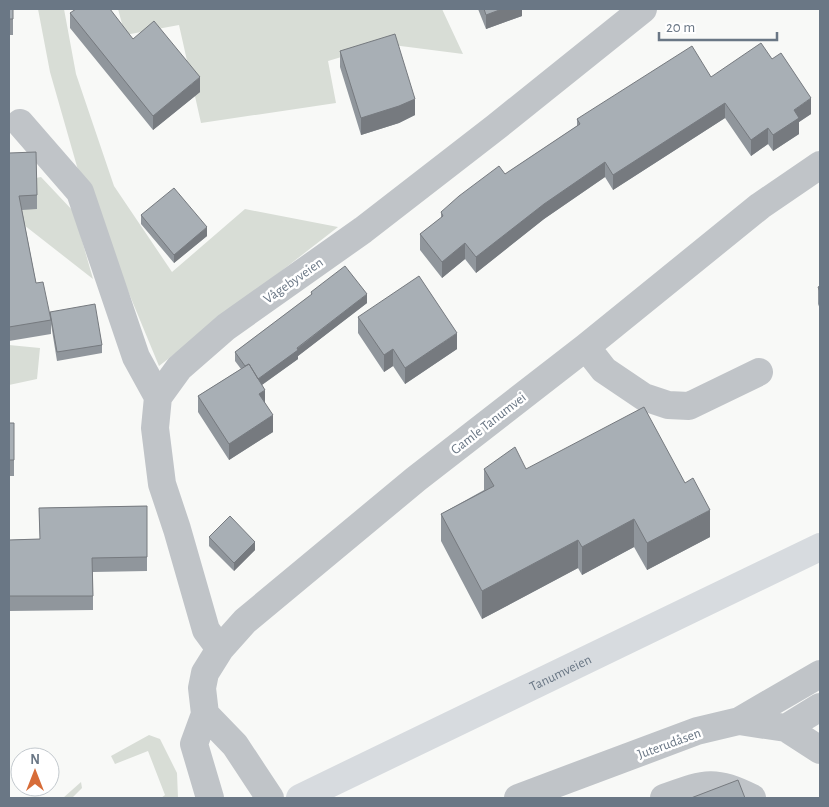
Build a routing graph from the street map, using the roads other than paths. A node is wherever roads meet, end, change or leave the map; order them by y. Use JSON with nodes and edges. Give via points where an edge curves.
{"nodes":[{"id":1,"x":644,"y":9,"type":"edge"},
{"id":2,"x":20,"y":123,"type":"dead end"},
{"id":3,"x":820,"y":165,"type":"edge"},
{"id":4,"x":586,"y":347,"type":"junction"},
{"id":5,"x":759,"y":372,"type":"dead end"},
{"id":6,"x":158,"y":397,"type":"junction"},
{"id":7,"x":820,"y":547,"type":"edge"},
{"id":8,"x":220,"y":649,"type":"junction"},
{"id":9,"x":820,"y":674,"type":"edge"},
{"id":10,"x":820,"y":707,"type":"edge"},
{"id":11,"x":205,"y":714,"type":"junction"},
{"id":12,"x":739,"y":721,"type":"junction"},
{"id":13,"x":786,"y":728,"type":"junction"},
{"id":14,"x":820,"y":750,"type":"edge"},
{"id":15,"x":210,"y":798,"type":"edge"},
{"id":16,"x":270,"y":798,"type":"edge"},
{"id":17,"x":300,"y":798,"type":"edge"},
{"id":18,"x":518,"y":798,"type":"edge"},
{"id":19,"x":664,"y":798,"type":"edge"},
{"id":20,"x":752,"y":798,"type":"edge"}],
"edges":[{"from":1,"to":6,"type":"street","name":"Vågebyveien","via":[[370,224],[226,327],[179,368]]},
{"from":2,"to":6,"type":"street","via":[[80,192],[136,357]]},
{"from":3,"to":4,"type":"street","name":"Gamle Tanumvei","via":[[760,206]]},
{"from":4,"to":5,"type":"street","via":[[604,370],[644,397],[668,405],[689,406]]},
{"from":4,"to":8,"type":"street","name":"Gamle Tanumvei","via":[[416,479],[245,621]]},
{"from":6,"to":8,"type":"street","via":[[155,428],[162,484],[206,630]]},
{"from":7,"to":17,"type":"main road","name":"Tanumveien"},
{"from":8,"to":11,"type":"street","name":"Gamle Tanumvei","via":[[205,674],[202,688]]},
{"from":9,"to":12,"type":"street"},
{"from":10,"to":13,"type":"street"},
{"from":11,"to":15,"type":"street","name":"Gamle Tanumvei","via":[[194,744]]},
{"from":11,"to":16,"type":"street","via":[[235,745]]},
{"from":12,"to":13,"type":"street","name":"Juterudåsen"},
{"from":12,"to":18,"type":"street","name":"Juterudåsen","via":[[697,732]]},
{"from":13,"to":14,"type":"street","name":"Juterudåsen"},
{"from":19,"to":20,"type":"street","via":[[699,785],[712,784]]}]}
